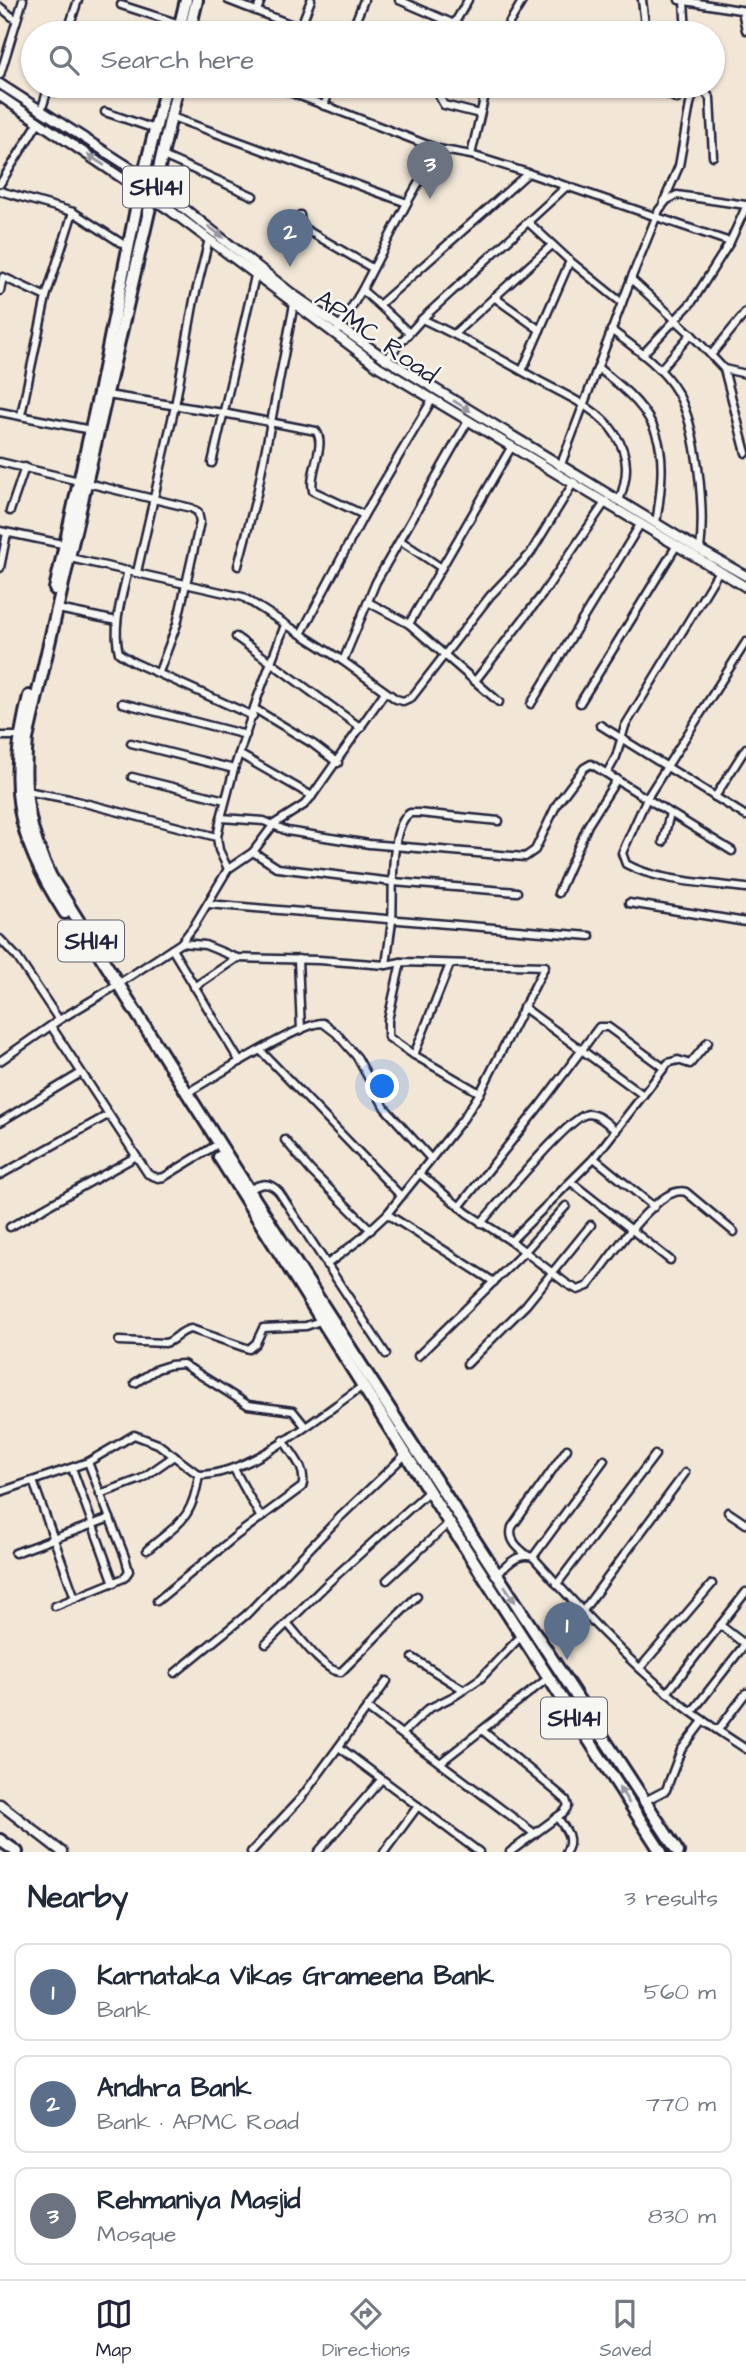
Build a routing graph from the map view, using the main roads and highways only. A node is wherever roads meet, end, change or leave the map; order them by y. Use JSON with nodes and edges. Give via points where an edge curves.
{"nodes":[{"id":1,"x":186,"y":0,"type":"edge"},
{"id":2,"x":197,"y":0,"type":"edge"},
{"id":3,"x":181,"y":21,"type":"edge"},
{"id":4,"x":192,"y":21,"type":"edge"},
{"id":5,"x":163,"y":98,"type":"edge"},
{"id":6,"x":176,"y":98,"type":"edge"},
{"id":7,"x":83,"y":482,"type":"junction"},
{"id":8,"x":69,"y":545,"type":"junction"},
{"id":9,"x":117,"y":985,"type":"junction"},
{"id":10,"x":454,"y":1520,"type":"junction"},
{"id":11,"x":493,"y":1579,"type":"junction"},
{"id":12,"x":0,"y":1839,"type":"edge"},
{"id":13,"x":17,"y":1852,"type":"edge"},
{"id":14,"x":659,"y":1852,"type":"edge"},
{"id":15,"x":678,"y":1852,"type":"edge"}],
"edges":[{"from":1,"to":3,"type":"main road"},
{"from":2,"to":4,"type":"main road"},
{"from":5,"to":7,"type":"main road","number":"SH141","via":[[140,188]]},
{"from":6,"to":7,"type":"main road","number":"SH141"},
{"from":7,"to":8,"type":"main road","number":"SH141"},
{"from":8,"to":9,"type":"main road","number":"SH141","via":[[27,739],[26,791],[35,843]]},
{"from":8,"to":9,"type":"main road","number":"SH141","via":[[19,736],[16,789],[30,851],[45,882]]},
{"from":9,"to":10,"type":"main road","number":"SH141"},
{"from":9,"to":10,"type":"main road","number":"SH141","via":[[429,1491]]},
{"from":10,"to":11,"type":"main road"},
{"from":14,"to":11,"type":"main road","number":"SH141","one_way":true,"via":[[548,1678]]},
{"from":11,"to":15,"type":"main road","one_way":true},
{"from":12,"to":13,"type":"main road"}]}
